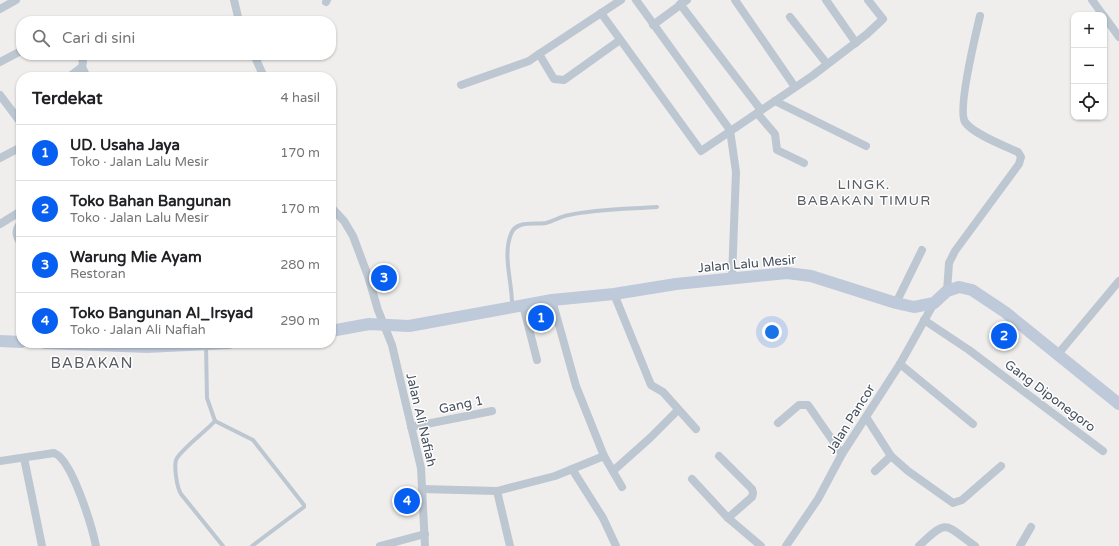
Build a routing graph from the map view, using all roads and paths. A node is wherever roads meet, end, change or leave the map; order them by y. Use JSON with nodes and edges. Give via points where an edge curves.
{"nodes":[{"id":1,"x":16,"y":0,"type":"edge"},
{"id":2,"x":234,"y":0,"type":"edge"},
{"id":3,"x":621,"y":0,"type":"edge"},
{"id":4,"x":636,"y":0,"type":"edge"},
{"id":5,"x":734,"y":0,"type":"edge"},
{"id":6,"x":826,"y":0,"type":"edge"},
{"id":7,"x":868,"y":0,"type":"edge"},
{"id":8,"x":1092,"y":0,"type":"edge"},
{"id":9,"x":683,"y":2,"type":"edge"},
{"id":10,"x":0,"y":9,"type":"edge"},
{"id":11,"x":1101,"y":12,"type":"edge"},
{"id":12,"x":601,"y":13,"type":"junction"},
{"id":13,"x":238,"y":16,"type":"edge"},
{"id":14,"x":980,"y":16,"type":"dead end"},
{"id":15,"x":790,"y":17,"type":"dead end"},
{"id":16,"x":1107,"y":20,"type":"edge"},
{"id":17,"x":653,"y":25,"type":"junction"},
{"id":18,"x":1119,"y":37,"type":"edge"},
{"id":19,"x":620,"y":40,"type":"junction"},
{"id":20,"x":856,"y":43,"type":"junction"},
{"id":21,"x":16,"y":54,"type":"edge"},
{"id":22,"x":539,"y":54,"type":"junction"},
{"id":23,"x":82,"y":60,"type":"edge"},
{"id":24,"x":256,"y":60,"type":"edge"},
{"id":25,"x":0,"y":62,"type":"edge"},
{"id":26,"x":827,"y":64,"type":"junction"},
{"id":27,"x":82,"y":67,"type":"junction"},
{"id":28,"x":76,"y":72,"type":"edge"},
{"id":29,"x":84,"y":72,"type":"edge"},
{"id":30,"x":262,"y":72,"type":"edge"},
{"id":31,"x":461,"y":85,"type":"dead end"},
{"id":32,"x":795,"y":87,"type":"junction"},
{"id":33,"x":0,"y":95,"type":"edge"},
{"id":34,"x":775,"y":101,"type":"junction"},
{"id":35,"x":16,"y":110,"type":"edge"},
{"id":36,"x":759,"y":112,"type":"junction"},
{"id":37,"x":730,"y":130,"type":"junction"},
{"id":38,"x":866,"y":146,"type":"dead end"},
{"id":39,"x":16,"y":150,"type":"edge"},
{"id":40,"x":0,"y":158,"type":"edge"},
{"id":41,"x":804,"y":163,"type":"dead end"},
{"id":42,"x":657,"y":207,"type":"dead end"},
{"id":43,"x":336,"y":212,"type":"edge"},
{"id":44,"x":16,"y":214,"type":"edge"},
{"id":45,"x":0,"y":224,"type":"edge"},
{"id":46,"x":922,"y":250,"type":"dead end"},
{"id":47,"x":732,"y":278,"type":"junction"},
{"id":48,"x":1119,"y":281,"type":"edge"},
{"id":49,"x":947,"y":291,"type":"junction"},
{"id":50,"x":614,"y":294,"type":"junction"},
{"id":51,"x":552,"y":300,"type":"junction"},
{"id":52,"x":896,"y":303,"type":"junction"},
{"id":53,"x":934,"y":303,"type":"junction"},
{"id":54,"x":517,"y":306,"type":"junction"},
{"id":55,"x":924,"y":320,"type":"junction"},
{"id":56,"x":384,"y":325,"type":"junction"},
{"id":57,"x":336,"y":330,"type":"edge"},
{"id":58,"x":0,"y":340,"type":"edge"},
{"id":59,"x":16,"y":342,"type":"edge"},
{"id":60,"x":206,"y":348,"type":"edge"},
{"id":61,"x":1058,"y":354,"type":"junction"},
{"id":62,"x":537,"y":360,"type":"dead end"},
{"id":63,"x":900,"y":364,"type":"junction"},
{"id":64,"x":1119,"y":404,"type":"edge"},
{"id":65,"x":678,"y":410,"type":"junction"},
{"id":66,"x":492,"y":411,"type":"dead end"},
{"id":67,"x":866,"y":417,"type":"junction"},
{"id":68,"x":216,"y":421,"type":"junction"},
{"id":69,"x":778,"y":423,"type":"dead end"},
{"id":70,"x":973,"y":424,"type":"dead end"},
{"id":71,"x":411,"y":427,"type":"junction"},
{"id":72,"x":696,"y":429,"type":"dead end"},
{"id":73,"x":1103,"y":451,"type":"dead end"},
{"id":74,"x":842,"y":454,"type":"junction"},
{"id":75,"x":604,"y":456,"type":"junction"},
{"id":76,"x":719,"y":456,"type":"dead end"},
{"id":77,"x":891,"y":456,"type":"junction"},
{"id":78,"x":24,"y":458,"type":"junction"},
{"id":79,"x":0,"y":461,"type":"edge"},
{"id":80,"x":1001,"y":466,"type":"dead end"},
{"id":81,"x":572,"y":469,"type":"junction"},
{"id":82,"x":875,"y":471,"type":"dead end"},
{"id":83,"x":613,"y":472,"type":"junction"},
{"id":84,"x":692,"y":479,"type":"dead end"},
{"id":85,"x":622,"y":487,"type":"dead end"},
{"id":86,"x":422,"y":489,"type":"junction"},
{"id":87,"x":497,"y":491,"type":"junction"},
{"id":88,"x":728,"y":518,"type":"junction"},
{"id":89,"x":1031,"y":526,"type":"dead end"},
{"id":90,"x":424,"y":534,"type":"junction"},
{"id":91,"x":42,"y":546,"type":"edge"},
{"id":92,"x":96,"y":546,"type":"edge"},
{"id":93,"x":223,"y":546,"type":"edge"},
{"id":94,"x":252,"y":546,"type":"edge"},
{"id":95,"x":380,"y":546,"type":"edge"},
{"id":96,"x":425,"y":546,"type":"edge"},
{"id":97,"x":510,"y":546,"type":"edge"},
{"id":98,"x":616,"y":546,"type":"edge"},
{"id":99,"x":761,"y":546,"type":"edge"},
{"id":100,"x":786,"y":546,"type":"edge"},
{"id":101,"x":919,"y":546,"type":"edge"},
{"id":102,"x":975,"y":546,"type":"edge"},
{"id":103,"x":1020,"y":546,"type":"edge"}],
"edges":[{"from":1,"to":10,"type":"street"},
{"from":2,"to":13,"type":"street"},
{"from":3,"to":12,"type":"street"},
{"from":4,"to":17,"type":"street"},
{"from":5,"to":32,"type":"street"},
{"from":6,"to":20,"type":"street"},
{"from":7,"to":20,"type":"street","via":[[883,19]]},
{"from":8,"to":11,"type":"street"},
{"from":9,"to":17,"type":"street"},
{"from":9,"to":36,"type":"street"},
{"from":12,"to":19,"type":"street"},
{"from":12,"to":22,"type":"street"},
{"from":14,"to":49,"type":"street","via":[[962,115],[973,129],[1018,152],[1021,157],[1019,164],[955,250],[949,263]]},
{"from":15,"to":26,"type":"street"},
{"from":16,"to":18,"type":"street"},
{"from":17,"to":37,"type":"street"},
{"from":19,"to":22,"type":"street","via":[[564,80],[554,79]]},
{"from":19,"to":37,"type":"street","via":[[700,150],[705,150]]},
{"from":20,"to":26,"type":"street"},
{"from":21,"to":25,"type":"street"},
{"from":22,"to":31,"type":"street","via":[[528,61]]},
{"from":23,"to":27,"type":"street"},
{"from":24,"to":30,"type":"street"},
{"from":26,"to":32,"type":"street"},
{"from":27,"to":28,"type":"street"},
{"from":27,"to":29,"type":"street"},
{"from":32,"to":34,"type":"street"},
{"from":33,"to":35,"type":"street"},
{"from":34,"to":36,"type":"street"},
{"from":34,"to":38,"type":"street"},
{"from":36,"to":37,"type":"street"},
{"from":36,"to":41,"type":"street","via":[[775,134],[777,150]]},
{"from":37,"to":47,"type":"street","via":[[736,172]]},
{"from":39,"to":40,"type":"street"},
{"from":42,"to":54,"type":"lane","via":[[568,215],[544,223],[520,225],[512,232],[507,245],[512,293]]},
{"from":43,"to":56,"type":"street","name":"Jalan Ali Nafiah","via":[[353,236]]},
{"from":44,"to":45,"type":"street"},
{"from":46,"to":52,"type":"street"},
{"from":47,"to":50,"type":"street","name":"Jalan Lalu Mesir"},
{"from":47,"to":52,"type":"street","name":"Jalan Lalu Mesir","via":[[799,273]]},
{"from":48,"to":61,"type":"street"},
{"from":49,"to":53,"type":"street"},
{"from":49,"to":61,"type":"street","via":[[959,287],[972,290]]},
{"from":50,"to":51,"type":"street","name":"Jalan Lalu Mesir"},
{"from":50,"to":65,"type":"street","via":[[650,383]]},
{"from":51,"to":54,"type":"street","name":"Jalan Lalu Mesir"},
{"from":51,"to":75,"type":"street","via":[[573,380]]},
{"from":52,"to":53,"type":"street","name":"Jalan Lalu Mesir","via":[[914,307]]},
{"from":53,"to":55,"type":"street","name":"Jalan Pancor"},
{"from":54,"to":56,"type":"street","name":"Jalan Lalu Mesir","via":[[409,326]]},
{"from":54,"to":62,"type":"street"},
{"from":55,"to":63,"type":"street","name":"Jalan Pancor"},
{"from":55,"to":73,"type":"street","name":"Gang Diponegoro","via":[[970,350]]},
{"from":56,"to":57,"type":"street","name":"Jalan Lalu Mesir","via":[[369,324]]},
{"from":56,"to":71,"type":"street","name":"Jalan Ali Nafiah","via":[[392,346]]},
{"from":58,"to":59,"type":"street"},
{"from":60,"to":68,"type":"lane","via":[[207,398]]},
{"from":61,"to":64,"type":"street"},
{"from":63,"to":67,"type":"street","name":"Jalan Pancor"},
{"from":63,"to":70,"type":"street"},
{"from":65,"to":72,"type":"street"},
{"from":65,"to":83,"type":"street"},
{"from":66,"to":71,"type":"street","name":"Gang 1"},
{"from":67,"to":74,"type":"street","name":"Jalan Pancor"},
{"from":67,"to":77,"type":"street"},
{"from":68,"to":93,"type":"lane","via":[[177,458],[175,467],[177,488]]},
{"from":68,"to":94,"type":"lane","via":[[253,440],[304,505]]},
{"from":69,"to":74,"type":"street","via":[[799,405],[808,405]]},
{"from":71,"to":86,"type":"street","name":"Jalan Ali Nafiah","via":[[422,468]]},
{"from":74,"to":100,"type":"street","name":"Jalan Pancor","via":[[818,499]]},
{"from":75,"to":81,"type":"street"},
{"from":75,"to":83,"type":"street"},
{"from":76,"to":88,"type":"street","via":[[753,493]]},
{"from":77,"to":80,"type":"street","via":[[953,504],[962,500]]},
{"from":77,"to":82,"type":"street"},
{"from":78,"to":79,"type":"street"},
{"from":78,"to":91,"type":"street"},
{"from":78,"to":92,"type":"street","via":[[54,453],[62,458],[69,468],[84,506]]},
{"from":81,"to":87,"type":"street"},
{"from":81,"to":98,"type":"street","via":[[603,518]]},
{"from":83,"to":85,"type":"street"},
{"from":84,"to":88,"type":"street"},
{"from":86,"to":87,"type":"street"},
{"from":86,"to":90,"type":"street","name":"Jalan Ali Nafiah"},
{"from":87,"to":97,"type":"street"},
{"from":88,"to":99,"type":"street"},
{"from":89,"to":103,"type":"street"},
{"from":90,"to":95,"type":"street"},
{"from":90,"to":96,"type":"street","name":"Jalan Ali Nafiah"},
{"from":101,"to":102,"type":"street","via":[[936,529],[944,527],[950,528]]}]}
